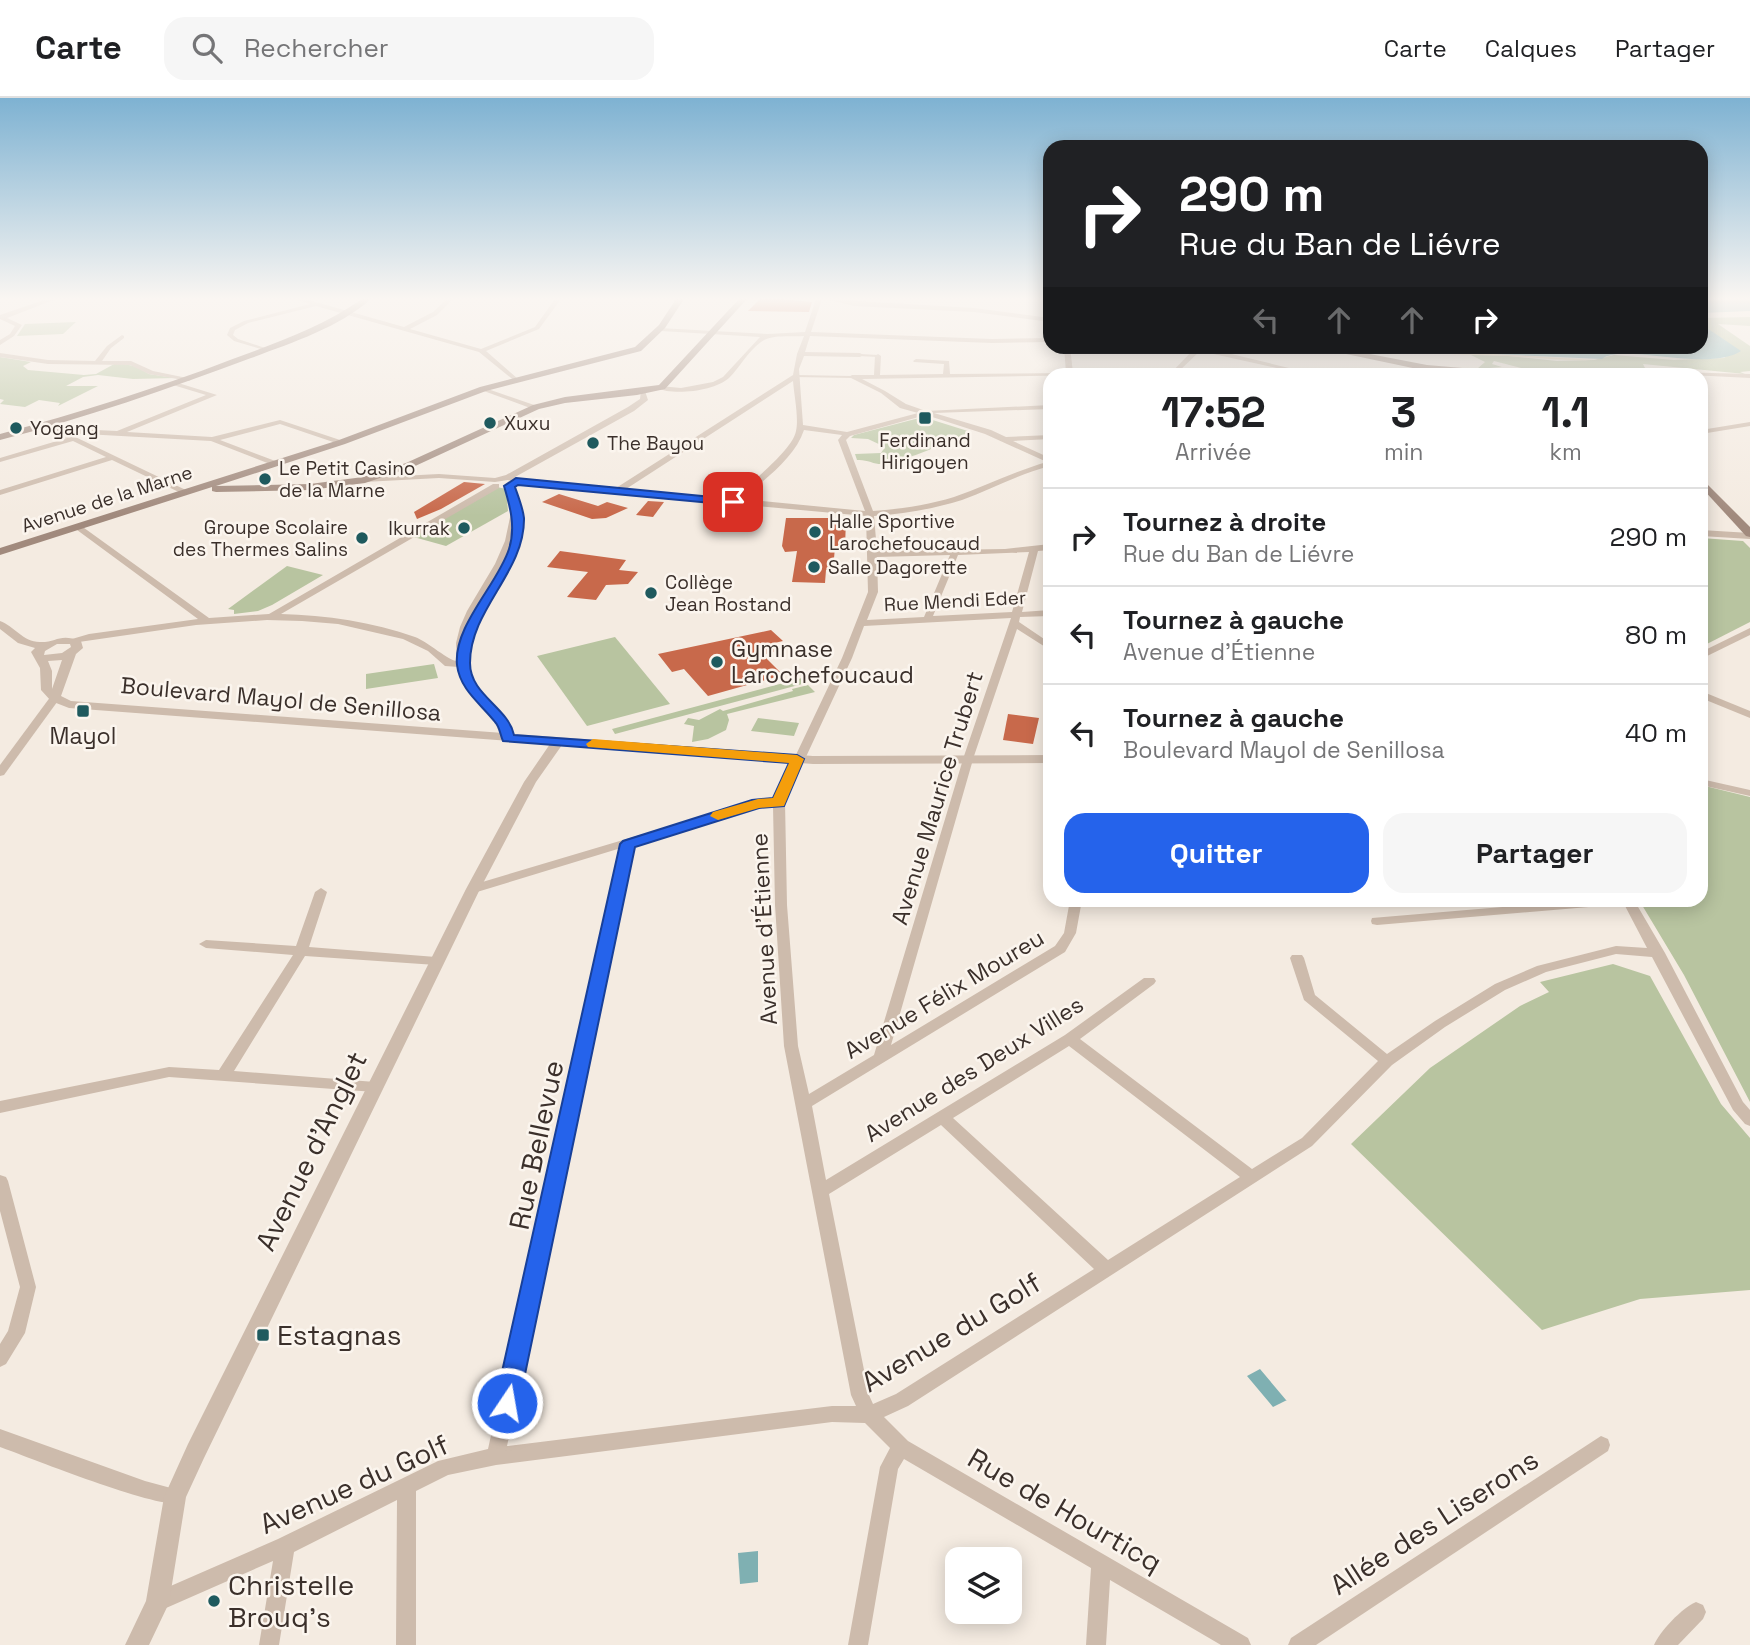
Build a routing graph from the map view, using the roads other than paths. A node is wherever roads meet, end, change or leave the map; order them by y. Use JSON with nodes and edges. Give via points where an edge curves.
{"nodes":[{"id":1,"x":147,"y":371,"type":"edge"},
{"id":2,"x":209,"y":371,"type":"edge"},
{"id":3,"x":505,"y":371,"type":"edge"},
{"id":4,"x":551,"y":371,"type":"edge"},
{"id":5,"x":676,"y":371,"type":"edge"},
{"id":6,"x":731,"y":371,"type":"edge"},
{"id":7,"x":797,"y":371,"type":"edge"},
{"id":8,"x":877,"y":371,"type":"edge"},
{"id":9,"x":946,"y":371,"type":"edge"},
{"id":10,"x":1043,"y":374,"type":"edge"},
{"id":11,"x":1708,"y":375,"type":"edge"},
{"id":12,"x":796,"y":376,"type":"junction"},
{"id":13,"x":877,"y":376,"type":"junction"},
{"id":14,"x":946,"y":376,"type":"junction"},
{"id":15,"x":1750,"y":376,"type":"edge"},
{"id":16,"x":852,"y":377,"type":"junction"},
{"id":17,"x":188,"y":379,"type":"junction"},
{"id":18,"x":516,"y":380,"type":"junction"},
{"id":19,"x":175,"y":384,"type":"junction"},
{"id":20,"x":661,"y":387,"type":"junction"},
{"id":21,"x":482,"y":389,"type":"junction"},
{"id":22,"x":643,"y":392,"type":"junction"},
{"id":23,"x":536,"y":407,"type":"junction"},
{"id":24,"x":1043,"y":407,"type":"edge"},
{"id":25,"x":924,"y":413,"type":"junction"},
{"id":26,"x":46,"y":424,"type":"junction"},
{"id":27,"x":1750,"y":424,"type":"edge"},
{"id":28,"x":800,"y":429,"type":"junction"},
{"id":29,"x":56,"y":430,"type":"junction"},
{"id":30,"x":1708,"y":431,"type":"edge"},
{"id":31,"x":116,"y":433,"type":"junction"},
{"id":32,"x":0,"y":437,"type":"edge"},
{"id":33,"x":844,"y":437,"type":"junction"},
{"id":34,"x":1043,"y":437,"type":"edge"},
{"id":35,"x":73,"y":439,"type":"junction"},
{"id":36,"x":212,"y":439,"type":"junction"},
{"id":37,"x":1008,"y":439,"type":"junction"},
{"id":38,"x":342,"y":442,"type":"junction"},
{"id":39,"x":114,"y":457,"type":"junction"},
{"id":40,"x":1043,"y":458,"type":"edge"},
{"id":41,"x":0,"y":460,"type":"edge"},
{"id":42,"x":275,"y":464,"type":"junction"},
{"id":43,"x":1043,"y":464,"type":"edge"},
{"id":44,"x":364,"y":480,"type":"junction"},
{"id":45,"x":512,"y":481,"type":"junction"},
{"id":46,"x":496,"y":483,"type":"junction"},
{"id":47,"x":226,"y":484,"type":"junction"},
{"id":48,"x":1708,"y":489,"type":"edge"},
{"id":49,"x":617,"y":491,"type":"junction"},
{"id":50,"x":186,"y":492,"type":"junction"},
{"id":51,"x":0,"y":494,"type":"edge"},
{"id":52,"x":733,"y":502,"type":"junction"},
{"id":53,"x":870,"y":514,"type":"junction"},
{"id":54,"x":77,"y":527,"type":"junction"},
{"id":55,"x":1708,"y":533,"type":"edge"},
{"id":56,"x":1750,"y":535,"type":"edge"},
{"id":57,"x":1043,"y":548,"type":"edge"},
{"id":58,"x":1034,"y":550,"type":"junction"},
{"id":59,"x":0,"y":552,"type":"edge"},
{"id":60,"x":955,"y":553,"type":"junction"},
{"id":61,"x":873,"y":554,"type":"junction"},
{"id":62,"x":1043,"y":614,"type":"edge"},
{"id":63,"x":272,"y":615,"type":"junction"},
{"id":64,"x":1015,"y":619,"type":"junction"},
{"id":65,"x":206,"y":620,"type":"junction"},
{"id":66,"x":926,"y":620,"type":"junction"},
{"id":67,"x":862,"y":623,"type":"junction"},
{"id":68,"x":0,"y":624,"type":"edge"},
{"id":69,"x":1750,"y":631,"type":"edge"},
{"id":70,"x":75,"y":641,"type":"junction"},
{"id":71,"x":1043,"y":641,"type":"edge"},
{"id":72,"x":43,"y":652,"type":"junction"},
{"id":73,"x":1708,"y":652,"type":"edge"},
{"id":74,"x":70,"y":654,"type":"junction"},
{"id":75,"x":463,"y":664,"type":"junction"},
{"id":76,"x":1708,"y":697,"type":"edge"},
{"id":77,"x":55,"y":698,"type":"junction"},
{"id":78,"x":1750,"y":716,"type":"edge"},
{"id":79,"x":508,"y":738,"type":"junction"},
{"id":80,"x":558,"y":741,"type":"junction"},
{"id":81,"x":1043,"y":758,"type":"edge"},
{"id":82,"x":797,"y":759,"type":"junction"},
{"id":83,"x":968,"y":759,"type":"junction"},
{"id":84,"x":0,"y":773,"type":"edge"},
{"id":85,"x":1708,"y":784,"type":"edge"},
{"id":86,"x":1750,"y":793,"type":"edge"},
{"id":87,"x":779,"y":802,"type":"junction"},
{"id":88,"x":628,"y":844,"type":"junction"},
{"id":89,"x":473,"y":889,"type":"junction"},
{"id":90,"x":321,"y":892,"type":"dead end"},
{"id":91,"x":1075,"y":907,"type":"edge"},
{"id":92,"x":1544,"y":907,"type":"edge"},
{"id":93,"x":1632,"y":907,"type":"edge"},
{"id":94,"x":1377,"y":921,"type":"dead end"},
{"id":95,"x":206,"y":944,"type":"dead end"},
{"id":96,"x":302,"y":952,"type":"junction"},
{"id":97,"x":1658,"y":953,"type":"junction"},
{"id":98,"x":1297,"y":958,"type":"dead end"},
{"id":99,"x":436,"y":961,"type":"junction"},
{"id":100,"x":1149,"y":981,"type":"dead end"},
{"id":101,"x":1070,"y":1039,"type":"junction"},
{"id":102,"x":880,"y":1058,"type":"junction"},
{"id":103,"x":1387,"y":1061,"type":"junction"},
{"id":104,"x":224,"y":1075,"type":"junction"},
{"id":105,"x":375,"y":1087,"type":"junction"},
{"id":106,"x":804,"y":1104,"type":"junction"},
{"id":107,"x":0,"y":1107,"type":"edge"},
{"id":108,"x":942,"y":1117,"type":"junction"},
{"id":109,"x":1750,"y":1121,"type":"edge"},
{"id":110,"x":1252,"y":1178,"type":"junction"},
{"id":111,"x":0,"y":1181,"type":"edge"},
{"id":112,"x":820,"y":1192,"type":"junction"},
{"id":113,"x":1107,"y":1270,"type":"junction"},
{"id":114,"x":0,"y":1359,"type":"edge"},
{"id":115,"x":869,"y":1415,"type":"junction"},
{"id":116,"x":0,"y":1438,"type":"edge"},
{"id":117,"x":1601,"y":1445,"type":"dead end"},
{"id":118,"x":901,"y":1447,"type":"junction"},
{"id":119,"x":496,"y":1456,"type":"junction"},
{"id":120,"x":407,"y":1488,"type":"junction"},
{"id":121,"x":175,"y":1497,"type":"junction"},
{"id":122,"x":285,"y":1546,"type":"junction"},
{"id":123,"x":1101,"y":1564,"type":"junction"},
{"id":124,"x":157,"y":1603,"type":"junction"},
{"id":125,"x":1696,"y":1612,"type":"dead end"},
{"id":126,"x":136,"y":1645,"type":"edge"},
{"id":127,"x":269,"y":1645,"type":"edge"},
{"id":128,"x":407,"y":1645,"type":"edge"},
{"id":129,"x":858,"y":1645,"type":"edge"},
{"id":130,"x":1096,"y":1645,"type":"edge"},
{"id":131,"x":1241,"y":1645,"type":"edge"},
{"id":132,"x":1298,"y":1645,"type":"edge"},
{"id":133,"x":1664,"y":1645,"type":"edge"}],
"edges":[{"from":1,"to":17,"type":"street"},
{"from":2,"to":17,"type":"main road"},
{"from":3,"to":18,"type":"street"},
{"from":4,"to":18,"type":"main road","name":"Avenue de la Marne"},
{"from":5,"to":20,"type":"main road"},
{"from":6,"to":20,"type":"street","via":[[715,384],[681,390]]},
{"from":7,"to":12,"type":"street"},
{"from":8,"to":13,"type":"street"},
{"from":9,"to":14,"type":"street"},
{"from":10,"to":14,"type":"street"},
{"from":11,"to":15,"type":"street"},
{"from":12,"to":16,"type":"street"},
{"from":12,"to":28,"type":"street"},
{"from":12,"to":49,"type":"street"},
{"from":13,"to":14,"type":"street"},
{"from":13,"to":16,"type":"street"},
{"from":16,"to":25,"type":"street"},
{"from":17,"to":19,"type":"main road"},
{"from":18,"to":21,"type":"main road","name":"Avenue de la Marne"},
{"from":19,"to":26,"type":"main road"},
{"from":19,"to":31,"type":"street","via":[[213,395]]},
{"from":20,"to":22,"type":"main road"},
{"from":21,"to":23,"type":"street"},
{"from":21,"to":38,"type":"main road","name":"Avenue de la Marne"},
{"from":22,"to":23,"type":"main road","via":[[583,396]]},
{"from":22,"to":45,"type":"street","via":[[644,400],[631,409]]},
{"from":23,"to":44,"type":"main road","via":[[413,464]]},
{"from":24,"to":25,"type":"street"},
{"from":25,"to":33,"type":"street"},
{"from":25,"to":37,"type":"street"},
{"from":26,"to":29,"type":"street"},
{"from":26,"to":32,"type":"main road"},
{"from":27,"to":30,"type":"street"},
{"from":28,"to":33,"type":"street"},
{"from":28,"to":52,"type":"street","via":[[774,466]]},
{"from":29,"to":31,"type":"street"},
{"from":29,"to":35,"type":"street"},
{"from":31,"to":36,"type":"street"},
{"from":33,"to":53,"type":"street","name":"Avenue d'Étienne"},
{"from":34,"to":37,"type":"street"},
{"from":35,"to":39,"type":"street"},
{"from":35,"to":41,"type":"street"},
{"from":36,"to":38,"type":"street","via":[[276,421]]},
{"from":36,"to":42,"type":"street"},
{"from":37,"to":40,"type":"street"},
{"from":38,"to":42,"type":"main road","name":"Avenue de la Marne"},
{"from":39,"to":50,"type":"street"},
{"from":39,"to":51,"type":"street"},
{"from":42,"to":47,"type":"main road","name":"Avenue de la Marne"},
{"from":43,"to":53,"type":"street","via":[[948,502]]},
{"from":44,"to":46,"type":"street","via":[[439,476]]},
{"from":44,"to":47,"type":"main road","via":[[334,486]]},
{"from":45,"to":46,"type":"street"},
{"from":45,"to":49,"type":"street"},
{"from":45,"to":75,"type":"street","via":[[518,516],[515,549],[471,630]]},
{"from":46,"to":63,"type":"street"},
{"from":47,"to":50,"type":"main road","name":"Avenue de la Marne"},
{"from":48,"to":56,"type":"main road"},
{"from":49,"to":52,"type":"street"},
{"from":50,"to":54,"type":"main road","name":"Avenue de la Marne"},
{"from":52,"to":53,"type":"street"},
{"from":53,"to":61,"type":"street","name":"Avenue d'Étienne"},
{"from":54,"to":59,"type":"main road","name":"Avenue de la Marne"},
{"from":54,"to":65,"type":"street"},
{"from":55,"to":56,"type":"street"},
{"from":57,"to":58,"type":"street"},
{"from":58,"to":60,"type":"street"},
{"from":58,"to":64,"type":"street","name":"Avenue Maurice Trubert"},
{"from":60,"to":61,"type":"street"},
{"from":60,"to":66,"type":"street"},
{"from":61,"to":67,"type":"street","name":"Avenue d'Étienne","via":[[873,592]]},
{"from":62,"to":64,"type":"street","name":"Rue Mendi Eder"},
{"from":63,"to":65,"type":"street"},
{"from":63,"to":75,"type":"street","via":[[347,622],[417,641],[437,651],[449,664]]},
{"from":64,"to":66,"type":"street","name":"Rue Mendi Eder"},
{"from":64,"to":71,"type":"street"},
{"from":64,"to":83,"type":"street","name":"Avenue Maurice Trubert"},
{"from":65,"to":70,"type":"street"},
{"from":66,"to":67,"type":"street","name":"Rue Mendi Eder"},
{"from":67,"to":82,"type":"street","name":"Avenue d'Étienne"},
{"from":68,"to":72,"type":"street"},
{"from":69,"to":73,"type":"street"},
{"from":70,"to":72,"type":"street","via":[[59,641]]},
{"from":70,"to":74,"type":"street","via":[[78,648]]},
{"from":72,"to":74,"type":"street"},
{"from":72,"to":77,"type":"street","via":[[45,688]]},
{"from":74,"to":77,"type":"street"},
{"from":75,"to":79,"type":"street","via":[[482,702],[505,723]]},
{"from":76,"to":78,"type":"street"},
{"from":77,"to":79,"type":"street","name":"Boulevard Mayol de Senillosa","via":[[77,704]]},
{"from":77,"to":84,"type":"street"},
{"from":79,"to":80,"type":"street","name":"Boulevard Mayol de Senillosa"},
{"from":80,"to":82,"type":"street","name":"Boulevard Mayol de Senillosa"},
{"from":80,"to":89,"type":"street","name":"Avenue d'Anglet","via":[[530,782]]},
{"from":81,"to":83,"type":"street","name":"Boulevard Mayol de Senillosa"},
{"from":82,"to":83,"type":"street","name":"Boulevard Mayol de Senillosa"},
{"from":82,"to":87,"type":"street","name":"Avenue d'Étienne"},
{"from":83,"to":102,"type":"street","name":"Avenue Maurice Trubert"},
{"from":85,"to":86,"type":"street"},
{"from":87,"to":88,"type":"street","via":[[758,803]]},
{"from":87,"to":106,"type":"street","name":"Avenue d'Étienne","via":[[791,1046]]},
{"from":88,"to":89,"type":"street"},
{"from":88,"to":119,"type":"street","name":"Rue Bellevue"},
{"from":89,"to":99,"type":"street","name":"Avenue d'Anglet"},
{"from":90,"to":96,"type":"street"},
{"from":91,"to":102,"type":"street","name":"Avenue Félix Moureu","via":[[1070,933],[1060,949]]},
{"from":92,"to":94,"type":"street"},
{"from":93,"to":97,"type":"street"},
{"from":95,"to":96,"type":"street"},
{"from":96,"to":99,"type":"street"},
{"from":96,"to":104,"type":"street"},
{"from":97,"to":103,"type":"street","name":"Avenue du Golf","via":[[1616,950],[1542,969],[1500,987]]},
{"from":97,"to":109,"type":"street"},
{"from":98,"to":103,"type":"street","via":[[1309,997]]},
{"from":99,"to":105,"type":"street","name":"Avenue d'Anglet"},
{"from":100,"to":101,"type":"street","name":"Avenue des Deux Villes"},
{"from":101,"to":108,"type":"street","name":"Avenue des Deux Villes"},
{"from":101,"to":110,"type":"street"},
{"from":102,"to":106,"type":"street","name":"Avenue Félix Moureu"},
{"from":103,"to":110,"type":"street","name":"Avenue du Golf","via":[[1307,1142]]},
{"from":104,"to":105,"type":"street"},
{"from":104,"to":107,"type":"street","via":[[169,1072]]},
{"from":105,"to":121,"type":"street","name":"Avenue d'Anglet"},
{"from":106,"to":112,"type":"street","name":"Avenue d'Étienne"},
{"from":108,"to":112,"type":"street","name":"Avenue des Deux Villes"},
{"from":108,"to":113,"type":"street"},
{"from":110,"to":113,"type":"street","name":"Avenue du Golf"},
{"from":111,"to":114,"type":"street","via":[[28,1287],[16,1333]]},
{"from":112,"to":115,"type":"street","name":"Avenue d'Étienne","via":[[860,1395]]},
{"from":113,"to":115,"type":"street","name":"Avenue du Golf","via":[[902,1399]]},
{"from":115,"to":118,"type":"street","name":"Rue de Hourticq"},
{"from":115,"to":119,"type":"street","name":"Avenue du Golf","via":[[832,1414]]},
{"from":116,"to":121,"type":"street"},
{"from":117,"to":132,"type":"street","name":"Allée des Liserons"},
{"from":118,"to":123,"type":"street","name":"Rue de Hourticq"},
{"from":118,"to":129,"type":"street","via":[[889,1466]]},
{"from":119,"to":120,"type":"street","name":"Avenue du Golf","via":[[445,1467]]},
{"from":120,"to":122,"type":"street","name":"Avenue du Golf"},
{"from":120,"to":128,"type":"street"},
{"from":121,"to":124,"type":"street","name":"Avenue d'Anglet"},
{"from":122,"to":124,"type":"street","name":"Avenue du Golf"},
{"from":122,"to":127,"type":"street"},
{"from":123,"to":130,"type":"street"},
{"from":123,"to":131,"type":"street","name":"Rue de Hourticq"},
{"from":124,"to":126,"type":"street","name":"Avenue d'Anglet"},
{"from":125,"to":133,"type":"street"}]}
